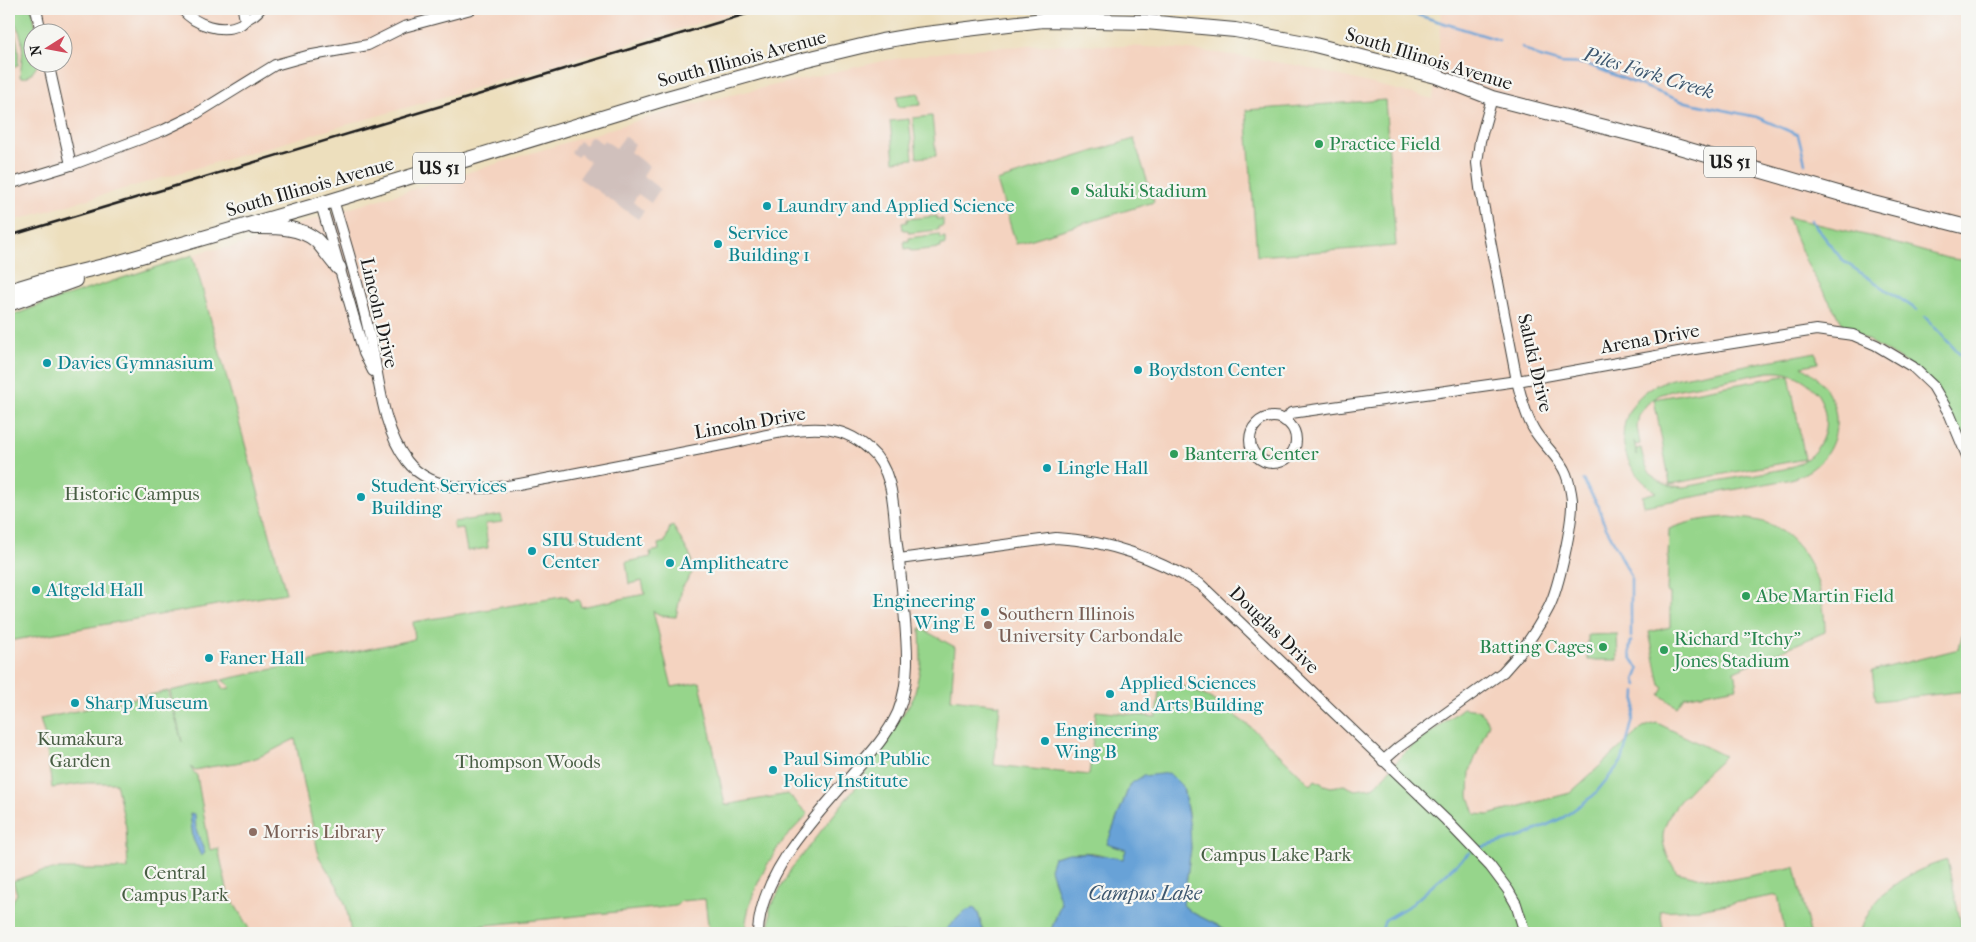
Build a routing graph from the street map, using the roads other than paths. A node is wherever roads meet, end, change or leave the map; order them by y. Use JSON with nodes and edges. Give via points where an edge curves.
{"nodes":[{"id":1,"x":36,"y":9,"type":"edge"},
{"id":2,"x":182,"y":9,"type":"edge"},
{"id":3,"x":243,"y":9,"type":"edge"},
{"id":4,"x":260,"y":9,"type":"edge"},
{"id":5,"x":471,"y":9,"type":"edge"},
{"id":6,"x":245,"y":20,"type":"junction"},
{"id":7,"x":39,"y":22,"type":"edge"},
{"id":8,"x":50,"y":72,"type":"edge"},
{"id":9,"x":1492,"y":98,"type":"junction"},
{"id":10,"x":71,"y":165,"type":"junction"},
{"id":11,"x":9,"y":184,"type":"edge"},
{"id":12,"x":327,"y":202,"type":"junction"},
{"id":13,"x":1967,"y":226,"type":"edge"},
{"id":14,"x":236,"y":227,"type":"junction"},
{"id":15,"x":120,"y":262,"type":"junction"},
{"id":16,"x":339,"y":268,"type":"junction"},
{"id":17,"x":9,"y":291,"type":"edge"},
{"id":18,"x":9,"y":304,"type":"edge"},
{"id":19,"x":376,"y":379,"type":"junction"},
{"id":20,"x":1517,"y":381,"type":"junction"},
{"id":21,"x":1285,"y":420,"type":"junction"},
{"id":22,"x":1967,"y":456,"type":"edge"},
{"id":23,"x":899,"y":559,"type":"junction"},
{"id":24,"x":1383,"y":761,"type":"junction"},
{"id":25,"x":758,"y":933,"type":"edge"},
{"id":26,"x":1525,"y":933,"type":"edge"}],
"edges":[{"from":1,"to":7,"type":"street"},
{"from":2,"to":6,"type":"street","via":[[192,19],[213,27],[225,28]]},
{"from":3,"to":6,"type":"street"},
{"from":4,"to":6,"type":"street"},
{"from":5,"to":10,"type":"street","via":[[404,26],[368,45],[275,65],[164,130]]},
{"from":8,"to":10,"type":"street"},
{"from":9,"to":12,"type":"highway","name":"South Illinois Avenue","number":"US 51","via":[[1427,74],[1311,44],[1236,30],[1146,22],[1043,20],[917,35],[803,60]]},
{"from":9,"to":13,"type":"highway","name":"South Illinois Avenue","number":"US 51"},
{"from":9,"to":20,"type":"street","name":"Saluki Drive","via":[[1477,163]]},
{"from":10,"to":11,"type":"street"},
{"from":12,"to":14,"type":"highway","name":"South Illinois Avenue","number":"US 51"},
{"from":12,"to":16,"type":"street","name":"Lincoln Drive"},
{"from":12,"to":19,"type":"street","name":"Lincoln Drive","via":[[358,288]]},
{"from":14,"to":15,"type":"highway","name":"South Illinois Avenue","number":"US 51"},
{"from":14,"to":16,"type":"highway","via":[[290,228],[316,240]]},
{"from":15,"to":17,"type":"highway","name":"South Illinois Avenue","number":"US 51"},
{"from":15,"to":18,"type":"highway","name":"South Illinois Avenue","number":"US 51"},
{"from":16,"to":19,"type":"street","name":"Lincoln Drive","via":[[364,353]]},
{"from":19,"to":23,"type":"street","name":"Lincoln Drive","via":[[391,430],[409,464],[421,475],[455,487],[506,486],[805,430],[840,432],[867,447],[884,466],[890,480]]},
{"from":20,"to":21,"type":"street","name":"Arena Drive","via":[[1291,413]]},
{"from":20,"to":22,"type":"street","name":"Arena Drive","via":[[1816,330],[1853,335],[1912,367],[1933,386],[1950,415]]},
{"from":20,"to":24,"type":"street","name":"Saluki Drive","via":[[1533,428],[1561,464],[1572,500],[1562,564],[1550,606],[1503,672]]},
{"from":21,"to":21,"type":"street","name":"Arena Drive","via":[[1270,416],[1255,425],[1250,445],[1258,458],[1281,462],[1294,450],[1296,440],[1292,426]]},
{"from":23,"to":24,"type":"street","name":"Douglas Drive","via":[[1056,538],[1108,545],[1156,560],[1200,584]]},
{"from":23,"to":25,"type":"street","name":"Lincoln Drive","via":[[907,674],[898,710],[887,733],[800,837],[777,871],[763,903]]},
{"from":24,"to":26,"type":"street","name":"Douglas Drive","via":[[1490,866],[1516,904]]}]}
